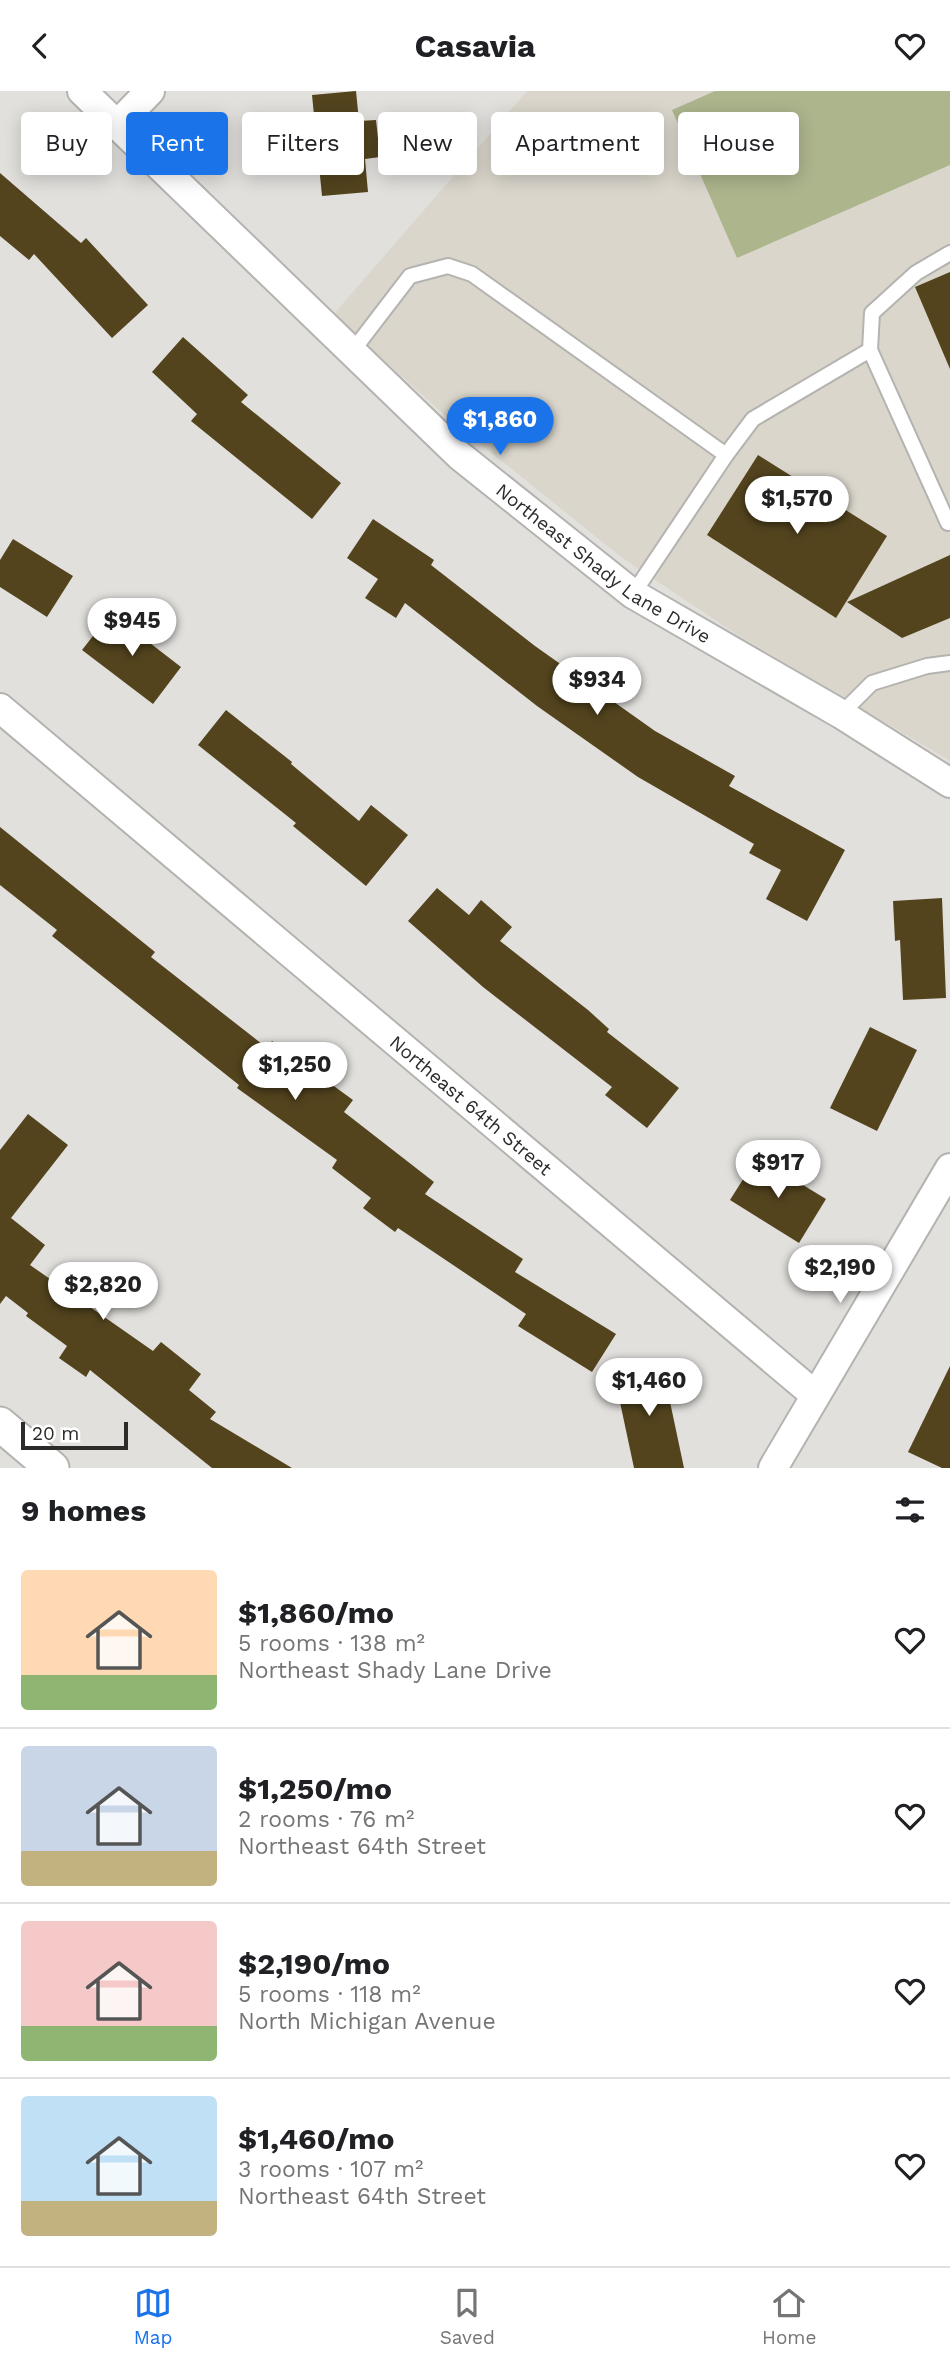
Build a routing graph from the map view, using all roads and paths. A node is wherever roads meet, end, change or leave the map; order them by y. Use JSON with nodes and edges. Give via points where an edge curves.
{"nodes":[{"id":1,"x":82,"y":91,"type":"edge"},
{"id":2,"x":150,"y":91,"type":"edge"},
{"id":3,"x":117,"y":125,"type":"junction"},
{"id":4,"x":950,"y":253,"type":"edge"},
{"id":5,"x":870,"y":350,"type":"junction"},
{"id":6,"x":351,"y":353,"type":"junction"},
{"id":7,"x":726,"y":455,"type":"junction"},
{"id":8,"x":948,"y":523,"type":"dead end"},
{"id":9,"x":633,"y":594,"type":"junction"},
{"id":10,"x":950,"y":663,"type":"edge"},
{"id":11,"x":0,"y":708,"type":"edge"},
{"id":12,"x":841,"y":714,"type":"junction"},
{"id":13,"x":950,"y":783,"type":"edge"},
{"id":14,"x":950,"y":1168,"type":"edge"},
{"id":15,"x":815,"y":1395,"type":"junction"},
{"id":16,"x":0,"y":1424,"type":"edge"},
{"id":17,"x":52,"y":1468,"type":"edge"},
{"id":18,"x":774,"y":1468,"type":"edge"}],
"edges":[{"from":1,"to":3,"type":"street","name":"Northeast Shady Lane Drive"},
{"from":2,"to":3,"type":"street"},
{"from":3,"to":6,"type":"street","name":"Northeast Shady Lane Drive"},
{"from":4,"to":5,"type":"lane","via":[[916,273],[872,313]]},
{"from":5,"to":7,"type":"lane","via":[[753,419]]},
{"from":5,"to":8,"type":"lane"},
{"from":6,"to":7,"type":"lane","via":[[410,276],[448,266],[472,274]]},
{"from":6,"to":9,"type":"street","name":"Northeast Shady Lane Drive","via":[[460,456]]},
{"from":7,"to":9,"type":"lane"},
{"from":9,"to":12,"type":"street","name":"Northeast Shady Lane Drive"},
{"from":10,"to":12,"type":"lane","via":[[872,683]]},
{"from":11,"to":15,"type":"street","name":"Northeast 64th Street"},
{"from":12,"to":13,"type":"street","name":"Northeast Shady Lane Drive"},
{"from":14,"to":15,"type":"street"},
{"from":15,"to":18,"type":"street"},
{"from":16,"to":17,"type":"street"}]}
